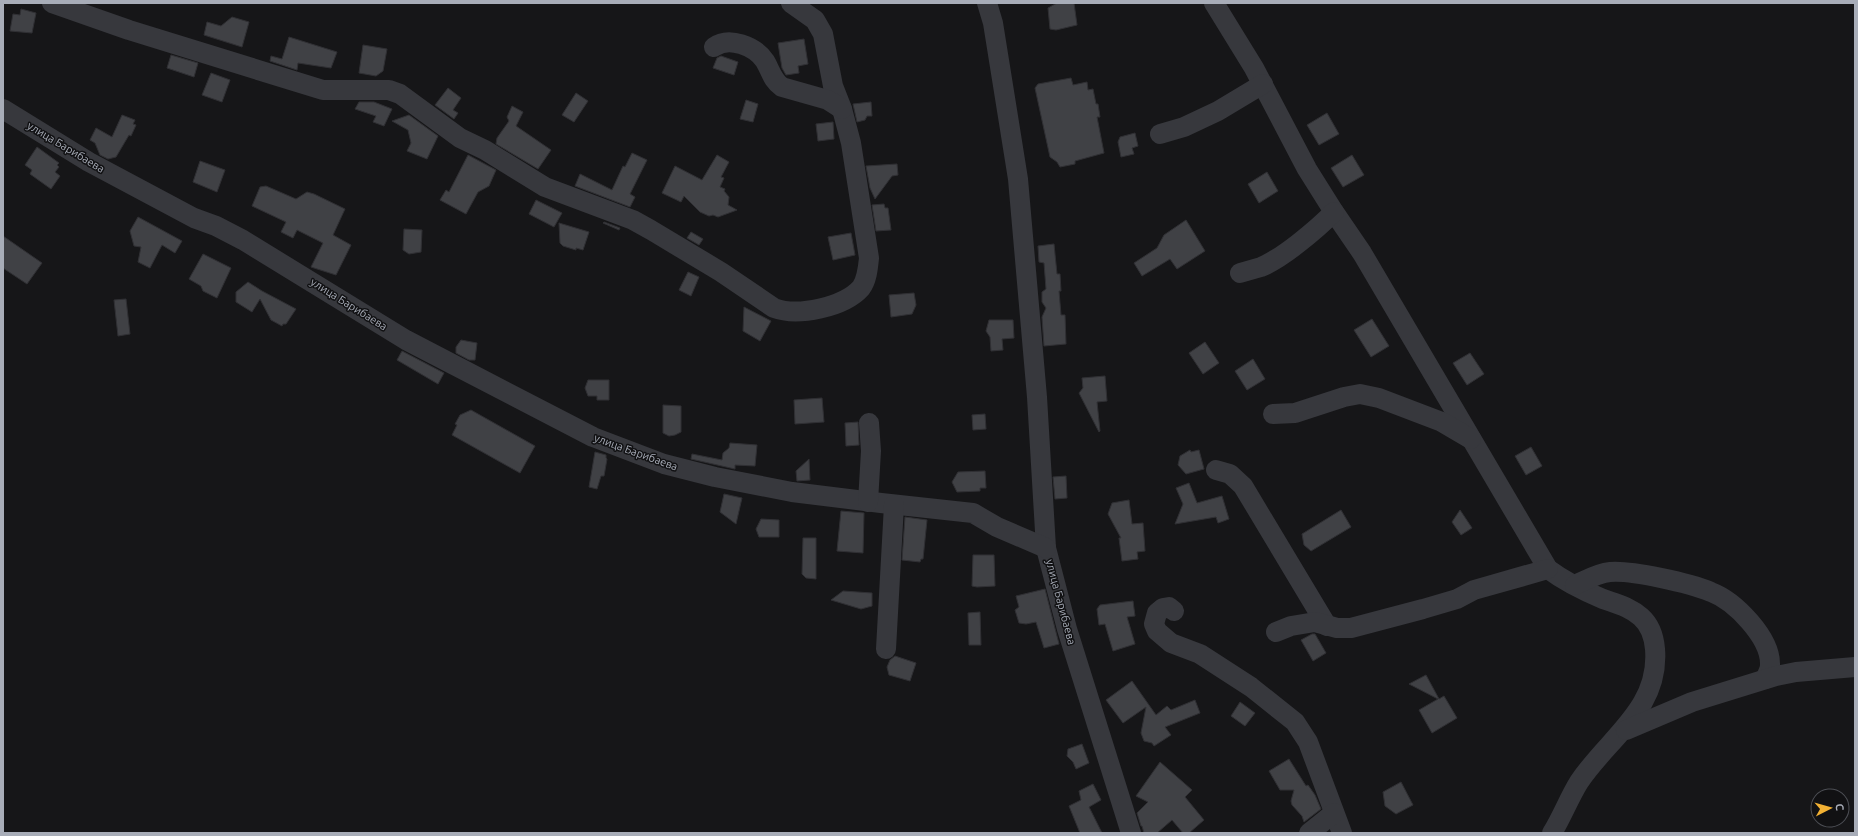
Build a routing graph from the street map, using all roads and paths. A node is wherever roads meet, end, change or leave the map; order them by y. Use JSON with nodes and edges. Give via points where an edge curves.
{"nodes":[{"id":1,"x":52,"y":3,"type":"edge"},
{"id":2,"x":791,"y":3,"type":"edge"},
{"id":3,"x":987,"y":3,"type":"edge"},
{"id":4,"x":1214,"y":3,"type":"edge"},
{"id":5,"x":85,"y":8,"type":"edge"},
{"id":6,"x":714,"y":47,"type":"dead end"},
{"id":7,"x":1263,"y":84,"type":"junction"},
{"id":8,"x":3,"y":109,"type":"edge"},
{"id":9,"x":842,"y":109,"type":"junction"},
{"id":10,"x":1160,"y":134,"type":"dead end"},
{"id":11,"x":1334,"y":212,"type":"junction"},
{"id":12,"x":1240,"y":273,"type":"dead end"},
{"id":13,"x":1273,"y":414,"type":"dead end"},
{"id":14,"x":869,"y":423,"type":"dead end"},
{"id":15,"x":1473,"y":440,"type":"junction"},
{"id":16,"x":1216,"y":470,"type":"dead end"},
{"id":17,"x":868,"y":502,"type":"junction"},
{"id":18,"x":894,"y":505,"type":"junction"},
{"id":19,"x":1046,"y":548,"type":"junction"},
{"id":20,"x":1548,"y":569,"type":"junction"},
{"id":21,"x":1575,"y":585,"type":"junction"},
{"id":22,"x":1174,"y":611,"type":"dead end"},
{"id":23,"x":1327,"y":626,"type":"junction"},
{"id":24,"x":1276,"y":632,"type":"dead end"},
{"id":25,"x":886,"y":649,"type":"dead end"},
{"id":26,"x":1855,"y":667,"type":"edge"},
{"id":27,"x":1765,"y":679,"type":"junction"},
{"id":28,"x":1622,"y":732,"type":"junction"},
{"id":29,"x":1334,"y":813,"type":"junction"},
{"id":30,"x":1131,"y":833,"type":"edge"},
{"id":31,"x":1308,"y":833,"type":"edge"},
{"id":32,"x":1342,"y":833,"type":"edge"},
{"id":33,"x":1552,"y":833,"type":"edge"}],
"edges":[{"from":1,"to":5,"type":"street"},
{"from":2,"to":9,"type":"street","via":[[818,24],[824,39],[833,86]]},
{"from":3,"to":19,"type":"street","via":[[993,23],[1018,179],[1037,397]]},
{"from":4,"to":7,"type":"street"},
{"from":5,"to":9,"type":"street","via":[[243,67],[322,90],[389,90],[400,94],[460,138],[485,150],[544,187],[632,220],[784,312],[794,313],[830,306],[861,287],[867,274],[868,244],[851,143]]},
{"from":6,"to":9,"type":"street","via":[[725,42],[733,42],[749,48],[765,61],[776,82],[782,87],[828,100]]},
{"from":7,"to":10,"type":"street","via":[[1218,111],[1184,127]]},
{"from":7,"to":11,"type":"street","via":[[1307,169]]},
{"from":8,"to":17,"type":"street","name":"улица Барибаева","via":[[89,162],[194,218],[243,240],[406,340],[593,437],[664,464],[715,477],[792,492]]},
{"from":11,"to":12,"type":"street","via":[[1285,253],[1262,266]]},
{"from":11,"to":15,"type":"street","via":[[1362,253]]},
{"from":13,"to":15,"type":"street","via":[[1295,414],[1360,394],[1379,398],[1442,422]]},
{"from":14,"to":17,"type":"street","via":[[871,451]]},
{"from":15,"to":20,"type":"street"},
{"from":16,"to":23,"type":"street","via":[[1230,474],[1243,486]]},
{"from":17,"to":18,"type":"street","name":"улица Барибаева"},
{"from":18,"to":19,"type":"street","name":"улица Барибаева","via":[[973,512]]},
{"from":18,"to":25,"type":"street"},
{"from":19,"to":30,"type":"street","name":"улица Барибаева","via":[[1067,629]]},
{"from":20,"to":21,"type":"street"},
{"from":20,"to":23,"type":"street","via":[[1393,617],[1350,628]]},
{"from":21,"to":27,"type":"street","via":[[1608,572],[1630,572],[1712,592],[1746,618],[1762,638],[1769,654],[1770,666]]},
{"from":21,"to":28,"type":"street","via":[[1634,610],[1646,621],[1652,634],[1656,657],[1652,683],[1640,709]]},
{"from":22,"to":29,"type":"street","via":[[1163,608],[1157,613],[1154,624],[1164,638],[1206,658],[1251,687],[1295,722],[1308,742]]},
{"from":23,"to":24,"type":"street","via":[[1315,622],[1306,623]]},
{"from":26,"to":27,"type":"street","via":[[1796,672]]},
{"from":27,"to":28,"type":"street","via":[[1692,702]]},
{"from":28,"to":33,"type":"street","via":[[1579,782]]},
{"from":29,"to":31,"type":"street"},
{"from":29,"to":32,"type":"street"}]}
